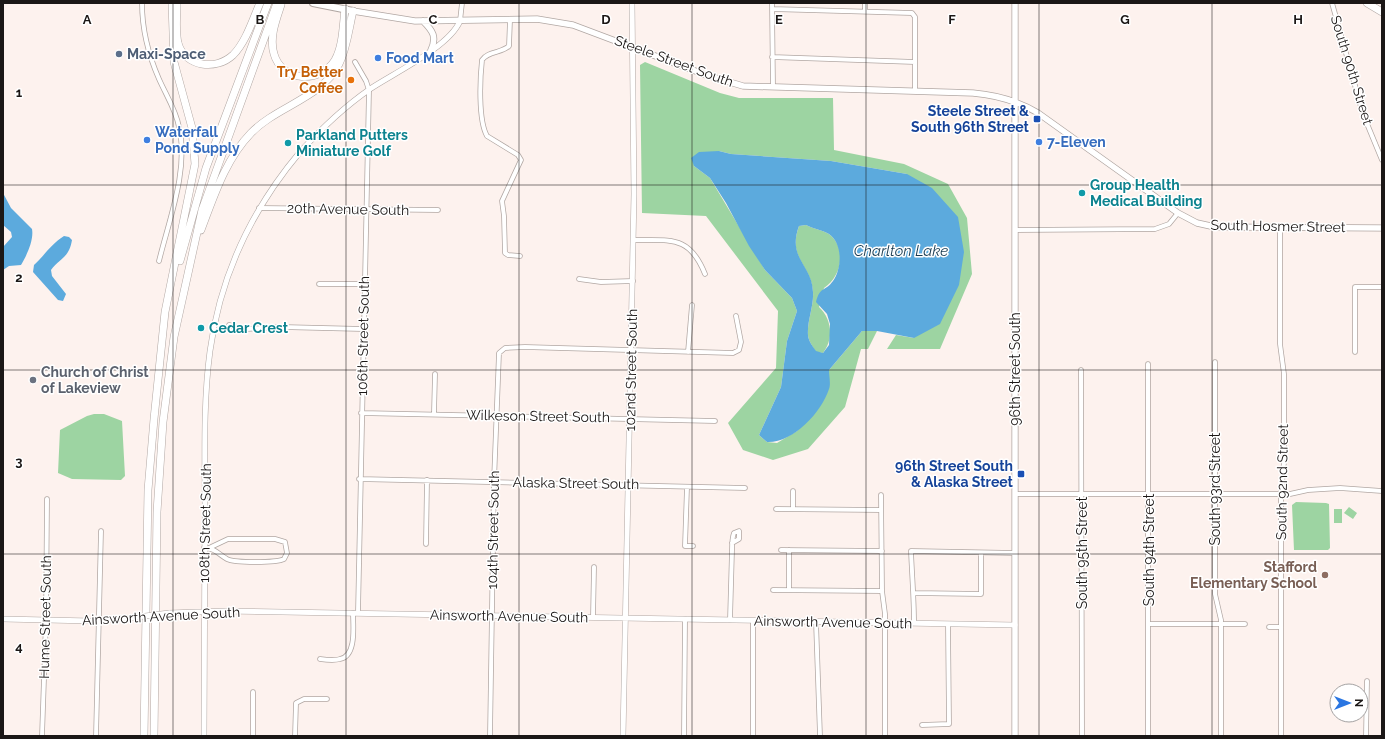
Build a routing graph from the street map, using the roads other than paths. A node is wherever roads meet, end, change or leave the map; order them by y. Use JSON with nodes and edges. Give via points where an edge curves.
{"nodes":[{"id":1,"x":142,"y":3,"type":"edge"},
{"id":2,"x":172,"y":3,"type":"edge"},
{"id":3,"x":177,"y":3,"type":"edge"},
{"id":4,"x":260,"y":3,"type":"edge"},
{"id":5,"x":268,"y":3,"type":"edge"},
{"id":6,"x":277,"y":3,"type":"edge"},
{"id":7,"x":282,"y":3,"type":"edge"},
{"id":8,"x":313,"y":3,"type":"edge"},
{"id":9,"x":462,"y":3,"type":"edge"},
{"id":10,"x":632,"y":3,"type":"edge"},
{"id":11,"x":772,"y":3,"type":"edge"},
{"id":12,"x":865,"y":3,"type":"edge"},
{"id":13,"x":1015,"y":3,"type":"edge"},
{"id":14,"x":1332,"y":3,"type":"edge"},
{"id":15,"x":1367,"y":3,"type":"edge"},
{"id":16,"x":344,"y":9,"type":"junction"},
{"id":17,"x":772,"y":9,"type":"junction"},
{"id":18,"x":353,"y":10,"type":"junction"},
{"id":19,"x":865,"y":11,"type":"junction"},
{"id":20,"x":1382,"y":12,"type":"edge"},
{"id":21,"x":510,"y":20,"type":"junction"},
{"id":22,"x":423,"y":21,"type":"junction"},
{"id":23,"x":460,"y":21,"type":"junction"},
{"id":24,"x":632,"y":46,"type":"junction"},
{"id":25,"x":431,"y":50,"type":"junction"},
{"id":26,"x":772,"y":57,"type":"junction"},
{"id":27,"x":355,"y":62,"type":"dead end"},
{"id":28,"x":915,"y":62,"type":"junction"},
{"id":29,"x":773,"y":87,"type":"junction"},
{"id":30,"x":369,"y":90,"type":"junction"},
{"id":31,"x":915,"y":91,"type":"junction"},
{"id":32,"x":1015,"y":101,"type":"junction"},
{"id":33,"x":1382,"y":160,"type":"edge"},
{"id":34,"x":259,"y":208,"type":"junction"},
{"id":35,"x":366,"y":209,"type":"junction"},
{"id":36,"x":438,"y":210,"type":"dead end"},
{"id":37,"x":1178,"y":213,"type":"junction"},
{"id":38,"x":1280,"y":228,"type":"junction"},
{"id":39,"x":1382,"y":228,"type":"edge"},
{"id":40,"x":1015,"y":230,"type":"junction"},
{"id":41,"x":634,"y":240,"type":"junction"},
{"id":42,"x":191,"y":256,"type":"junction"},
{"id":43,"x":520,"y":256,"type":"dead end"},
{"id":44,"x":159,"y":261,"type":"dead end"},
{"id":45,"x":705,"y":274,"type":"dead end"},
{"id":46,"x":579,"y":279,"type":"dead end"},
{"id":47,"x":633,"y":281,"type":"junction"},
{"id":48,"x":318,"y":284,"type":"dead end"},
{"id":49,"x":364,"y":284,"type":"junction"},
{"id":50,"x":1382,"y":287,"type":"edge"},
{"id":51,"x":692,"y":304,"type":"dead end"},
{"id":52,"x":736,"y":316,"type":"dead end"},
{"id":53,"x":229,"y":325,"type":"dead end"},
{"id":54,"x":363,"y":329,"type":"junction"},
{"id":55,"x":631,"y":351,"type":"junction"},
{"id":56,"x":688,"y":352,"type":"junction"},
{"id":57,"x":1355,"y":352,"type":"dead end"},
{"id":58,"x":161,"y":356,"type":"junction"},
{"id":59,"x":1215,"y":362,"type":"dead end"},
{"id":60,"x":1148,"y":364,"type":"dead end"},
{"id":61,"x":1081,"y":370,"type":"dead end"},
{"id":62,"x":435,"y":374,"type":"dead end"},
{"id":63,"x":361,"y":413,"type":"junction"},
{"id":64,"x":434,"y":413,"type":"junction"},
{"id":65,"x":496,"y":414,"type":"junction"},
{"id":66,"x":630,"y":418,"type":"junction"},
{"id":67,"x":715,"y":421,"type":"dead end"},
{"id":68,"x":359,"y":479,"type":"junction"},
{"id":69,"x":427,"y":480,"type":"junction"},
{"id":70,"x":494,"y":481,"type":"junction"},
{"id":71,"x":628,"y":484,"type":"junction"},
{"id":72,"x":687,"y":487,"type":"junction"},
{"id":73,"x":745,"y":488,"type":"dead end"},
{"id":74,"x":792,"y":491,"type":"dead end"},
{"id":75,"x":1382,"y":491,"type":"edge"},
{"id":76,"x":1216,"y":493,"type":"junction"},
{"id":77,"x":1015,"y":494,"type":"junction"},
{"id":78,"x":1082,"y":494,"type":"junction"},
{"id":79,"x":1149,"y":494,"type":"junction"},
{"id":80,"x":1281,"y":494,"type":"junction"},
{"id":81,"x":881,"y":495,"type":"dead end"},
{"id":82,"x":47,"y":499,"type":"dead end"},
{"id":83,"x":776,"y":509,"type":"dead end"},
{"id":84,"x":793,"y":509,"type":"junction"},
{"id":85,"x":881,"y":510,"type":"junction"},
{"id":86,"x":101,"y":531,"type":"dead end"},
{"id":87,"x":732,"y":543,"type":"dead end"},
{"id":88,"x":426,"y":544,"type":"dead end"},
{"id":89,"x":693,"y":546,"type":"dead end"},
{"id":90,"x":207,"y":548,"type":"junction"},
{"id":91,"x":782,"y":550,"type":"dead end"},
{"id":92,"x":789,"y":550,"type":"junction"},
{"id":93,"x":882,"y":551,"type":"junction"},
{"id":94,"x":980,"y":553,"type":"junction"},
{"id":95,"x":1015,"y":553,"type":"junction"},
{"id":96,"x":594,"y":568,"type":"dead end"},
{"id":97,"x":772,"y":590,"type":"dead end"},
{"id":98,"x":789,"y":590,"type":"junction"},
{"id":99,"x":882,"y":591,"type":"junction"},
{"id":100,"x":914,"y":593,"type":"junction"},
{"id":101,"x":203,"y":610,"type":"junction"},
{"id":102,"x":355,"y":613,"type":"junction"},
{"id":103,"x":491,"y":615,"type":"junction"},
{"id":104,"x":593,"y":617,"type":"junction"},
{"id":105,"x":625,"y":618,"type":"junction"},
{"id":106,"x":3,"y":619,"type":"edge"},
{"id":107,"x":685,"y":619,"type":"junction"},
{"id":108,"x":46,"y":620,"type":"junction"},
{"id":109,"x":99,"y":620,"type":"junction"},
{"id":110,"x":730,"y":620,"type":"junction"},
{"id":111,"x":753,"y":621,"type":"junction"},
{"id":112,"x":816,"y":622,"type":"junction"},
{"id":113,"x":884,"y":623,"type":"junction"},
{"id":114,"x":914,"y":623,"type":"junction"},
{"id":115,"x":948,"y":624,"type":"junction"},
{"id":116,"x":1148,"y":624,"type":"junction"},
{"id":117,"x":1221,"y":624,"type":"junction"},
{"id":118,"x":1245,"y":624,"type":"dead end"},
{"id":119,"x":1015,"y":625,"type":"junction"},
{"id":120,"x":1269,"y":627,"type":"dead end"},
{"id":121,"x":1282,"y":627,"type":"junction"},
{"id":122,"x":320,"y":659,"type":"dead end"},
{"id":123,"x":1367,"y":681,"type":"dead end"},
{"id":124,"x":253,"y":692,"type":"dead end"},
{"id":125,"x":327,"y":699,"type":"dead end"},
{"id":126,"x":922,"y":725,"type":"dead end"},
{"id":127,"x":42,"y":736,"type":"edge"},
{"id":128,"x":96,"y":736,"type":"edge"},
{"id":129,"x":144,"y":736,"type":"edge"},
{"id":130,"x":154,"y":736,"type":"edge"},
{"id":131,"x":204,"y":736,"type":"edge"},
{"id":132,"x":252,"y":736,"type":"edge"},
{"id":133,"x":294,"y":736,"type":"edge"},
{"id":134,"x":490,"y":736,"type":"edge"},
{"id":135,"x":623,"y":736,"type":"edge"},
{"id":136,"x":684,"y":736,"type":"edge"},
{"id":137,"x":753,"y":736,"type":"edge"},
{"id":138,"x":820,"y":736,"type":"edge"},
{"id":139,"x":885,"y":736,"type":"edge"},
{"id":140,"x":1015,"y":736,"type":"edge"},
{"id":141,"x":1082,"y":736,"type":"edge"},
{"id":142,"x":1148,"y":736,"type":"edge"},
{"id":143,"x":1221,"y":736,"type":"edge"},
{"id":144,"x":1281,"y":736,"type":"edge"},
{"id":145,"x":1366,"y":736,"type":"edge"}],
"edges":[{"from":1,"to":44,"type":"street","via":[[142,25],[146,46],[176,115],[182,143],[180,176]]},
{"from":2,"to":58,"type":"highway","via":[[174,62],[192,128],[196,158],[166,306]]},
{"from":3,"to":4,"type":"highway","via":[[176,31],[181,50],[194,62],[210,65],[223,62],[236,51]]},
{"from":5,"to":58,"type":"highway","via":[[206,168],[182,253]]},
{"from":6,"to":42,"type":"highway","via":[[214,174]]},
{"from":7,"to":16,"type":"highway","via":[[272,38],[273,52],[282,67],[299,77],[320,74],[334,61],[340,44]]},
{"from":8,"to":16,"type":"main road","name":"Steele Street South"},
{"from":9,"to":23,"type":"street"},
{"from":10,"to":24,"type":"street","name":"102nd Street South"},
{"from":11,"to":17,"type":"street"},
{"from":12,"to":19,"type":"street"},
{"from":13,"to":32,"type":"main road","name":"96th Street South"},
{"from":14,"to":33,"type":"street","name":"South 90th Street","via":[[1363,114]]},
{"from":15,"to":20,"type":"highway"},
{"from":16,"to":18,"type":"main road","name":"Steele Street South"},
{"from":17,"to":19,"type":"street"},
{"from":17,"to":26,"type":"street"},
{"from":18,"to":22,"type":"main road","name":"Steele Street South","via":[[400,20]]},
{"from":18,"to":42,"type":"highway","via":[[341,58],[330,79],[258,127],[234,154],[212,200]]},
{"from":19,"to":28,"type":"street","via":[[914,14]]},
{"from":21,"to":23,"type":"main road","name":"Steele Street South"},
{"from":21,"to":24,"type":"main road","name":"Steele Street South","via":[[537,19],[565,23]]},
{"from":21,"to":43,"type":"street","via":[[507,48],[482,60],[482,104],[483,124],[487,136],[518,155],[521,160],[502,201],[505,253]]},
{"from":22,"to":23,"type":"main road","name":"Steele Street South"},
{"from":22,"to":25,"type":"main road","via":[[435,37]]},
{"from":23,"to":25,"type":"street","name":"108th Street South","via":[[449,38]]},
{"from":24,"to":29,"type":"main road","name":"Steele Street South","via":[[726,82],[743,86]]},
{"from":24,"to":41,"type":"street","name":"102nd Street South"},
{"from":25,"to":30,"type":"street","name":"108th Street South"},
{"from":26,"to":28,"type":"street"},
{"from":26,"to":29,"type":"street"},
{"from":27,"to":30,"type":"street","name":"106th Street South"},
{"from":28,"to":31,"type":"street"},
{"from":29,"to":31,"type":"main road","name":"Steele Street South"},
{"from":30,"to":34,"type":"street","name":"108th Street South","via":[[318,131],[282,174]]},
{"from":30,"to":35,"type":"street","name":"106th Street South"},
{"from":31,"to":32,"type":"main road","name":"Steele Street South","via":[[981,94]]},
{"from":32,"to":37,"type":"main road","name":"South Hosmer Street","via":[[1045,117]]},
{"from":32,"to":40,"type":"main road","name":"96th Street South"},
{"from":34,"to":35,"type":"street","name":"20th Avenue South"},
{"from":34,"to":90,"type":"street","name":"108th Street South","via":[[240,247],[218,310],[211,343],[208,376]]},
{"from":35,"to":36,"type":"street","name":"20th Avenue South"},
{"from":35,"to":49,"type":"street","name":"106th Street South"},
{"from":37,"to":38,"type":"main road","name":"South Hosmer Street","via":[[1197,223],[1214,227]]},
{"from":37,"to":40,"type":"street","via":[[1169,224],[1155,229]]},
{"from":38,"to":39,"type":"main road","name":"South Hosmer Street"},
{"from":38,"to":80,"type":"street","name":"South 92nd Street","via":[[1280,344],[1284,374],[1284,462]]},
{"from":40,"to":77,"type":"main road","name":"96th Street South"},
{"from":41,"to":45,"type":"street","via":[[670,240],[685,245],[698,258]]},
{"from":41,"to":47,"type":"street","name":"102nd Street South"},
{"from":42,"to":130,"type":"highway","via":[[174,337],[163,422],[157,512]]},
{"from":46,"to":47,"type":"street","via":[[601,282]]},
{"from":47,"to":55,"type":"street","name":"102nd Street South"},
{"from":48,"to":49,"type":"street"},
{"from":49,"to":54,"type":"street","name":"106th Street South"},
{"from":50,"to":57,"type":"street","via":[[1355,287]]},
{"from":51,"to":56,"type":"street"},
{"from":52,"to":56,"type":"street","via":[[741,342],[738,352]]},
{"from":53,"to":54,"type":"street","via":[[246,329]]},
{"from":54,"to":63,"type":"street","name":"106th Street South"},
{"from":55,"to":56,"type":"street"},
{"from":55,"to":65,"type":"street","name":"104th Street South","via":[[505,348],[498,359]]},
{"from":55,"to":66,"type":"street","name":"102nd Street South"},
{"from":58,"to":129,"type":"highway","via":[[148,490]]},
{"from":59,"to":76,"type":"street","name":"South 93rd Street"},
{"from":60,"to":79,"type":"street","name":"South 94th Street"},
{"from":61,"to":78,"type":"street","name":"South 95th Street"},
{"from":62,"to":64,"type":"street"},
{"from":63,"to":64,"type":"street","name":"Wilkeson Street South"},
{"from":63,"to":68,"type":"street","name":"106th Street South"},
{"from":64,"to":65,"type":"street","name":"Wilkeson Street South"},
{"from":65,"to":66,"type":"street","name":"Wilkeson Street South"},
{"from":65,"to":70,"type":"street","name":"104th Street South"},
{"from":66,"to":67,"type":"street","name":"Wilkeson Street South"},
{"from":66,"to":71,"type":"street","name":"102nd Street South"},
{"from":68,"to":69,"type":"street","name":"Alaska Street South"},
{"from":68,"to":102,"type":"street","name":"106th Street South"},
{"from":69,"to":70,"type":"street","name":"Alaska Street South"},
{"from":69,"to":88,"type":"street"},
{"from":70,"to":71,"type":"street","name":"Alaska Street South"},
{"from":70,"to":103,"type":"street","name":"104th Street South"},
{"from":71,"to":72,"type":"street","name":"Alaska Street South"},
{"from":71,"to":105,"type":"street","name":"102nd Street South"},
{"from":72,"to":73,"type":"street","name":"Alaska Street South"},
{"from":72,"to":89,"type":"street","via":[[685,546]]},
{"from":74,"to":84,"type":"street"},
{"from":75,"to":80,"type":"street","via":[[1340,488]]},
{"from":76,"to":79,"type":"street"},
{"from":76,"to":80,"type":"street"},
{"from":76,"to":117,"type":"street","name":"South 93rd Street","via":[[1215,594]]},
{"from":77,"to":78,"type":"street"},
{"from":77,"to":95,"type":"main road","name":"96th Street South"},
{"from":78,"to":79,"type":"street"},
{"from":78,"to":141,"type":"street","name":"South 95th Street"},
{"from":79,"to":116,"type":"street","name":"South 94th Street"},
{"from":80,"to":121,"type":"street","name":"South 92nd Street"},
{"from":81,"to":85,"type":"street"},
{"from":82,"to":108,"type":"street","name":"Hume Street South"},
{"from":83,"to":84,"type":"street"},
{"from":84,"to":85,"type":"street"},
{"from":85,"to":93,"type":"street"},
{"from":86,"to":109,"type":"street"},
{"from":87,"to":110,"type":"street"},
{"from":90,"to":90,"type":"street","via":[[236,561],[277,561],[284,559],[287,553],[285,542],[276,539],[228,539]]},
{"from":90,"to":101,"type":"street","name":"108th Street South"},
{"from":91,"to":92,"type":"street"},
{"from":92,"to":93,"type":"street"},
{"from":92,"to":98,"type":"street"},
{"from":93,"to":99,"type":"street"},
{"from":94,"to":95,"type":"street"},
{"from":94,"to":100,"type":"street","via":[[981,594]]},
{"from":94,"to":100,"type":"street","via":[[912,552]]},
{"from":95,"to":119,"type":"main road","name":"96th Street South"},
{"from":96,"to":104,"type":"street"},
{"from":97,"to":98,"type":"street"},
{"from":98,"to":99,"type":"street"},
{"from":99,"to":113,"type":"street"},
{"from":100,"to":114,"type":"street"},
{"from":101,"to":102,"type":"street","name":"Ainsworth Avenue South"},
{"from":101,"to":109,"type":"street","name":"Ainsworth Avenue South","bridge":true},
{"from":101,"to":131,"type":"street","name":"108th Street South"},
{"from":102,"to":103,"type":"street","name":"Ainsworth Avenue South"},
{"from":102,"to":122,"type":"street","name":"106th Street South","via":[[348,653],[340,659]]},
{"from":103,"to":104,"type":"street","name":"Ainsworth Avenue South"},
{"from":103,"to":134,"type":"street","name":"104th Street South"},
{"from":104,"to":105,"type":"street","name":"Ainsworth Avenue South"},
{"from":105,"to":107,"type":"street","name":"Ainsworth Avenue South"},
{"from":105,"to":135,"type":"street","name":"102nd Street South"},
{"from":106,"to":108,"type":"street","name":"Ainsworth Avenue South"},
{"from":107,"to":110,"type":"street","name":"Ainsworth Avenue South"},
{"from":107,"to":136,"type":"street"},
{"from":108,"to":109,"type":"street","name":"Ainsworth Avenue South"},
{"from":108,"to":127,"type":"street","name":"Hume Street South"},
{"from":109,"to":128,"type":"street"},
{"from":110,"to":111,"type":"street","name":"Ainsworth Avenue South"},
{"from":111,"to":112,"type":"street","name":"Ainsworth Avenue South"},
{"from":111,"to":137,"type":"street"},
{"from":112,"to":113,"type":"street","name":"Ainsworth Avenue South"},
{"from":112,"to":138,"type":"street"},
{"from":113,"to":114,"type":"street","name":"Ainsworth Avenue South"},
{"from":113,"to":139,"type":"street"},
{"from":114,"to":115,"type":"street","name":"Ainsworth Avenue South"},
{"from":115,"to":119,"type":"street","name":"Ainsworth Avenue South"},
{"from":115,"to":126,"type":"street","via":[[949,724]]},
{"from":116,"to":117,"type":"street"},
{"from":116,"to":142,"type":"street","name":"South 94th Street"},
{"from":117,"to":118,"type":"street"},
{"from":117,"to":143,"type":"street","name":"South 93rd Street"},
{"from":119,"to":140,"type":"main road","name":"96th Street South"},
{"from":120,"to":121,"type":"street"},
{"from":121,"to":144,"type":"street","name":"South 92nd Street"},
{"from":123,"to":145,"type":"street"},
{"from":124,"to":132,"type":"street"},
{"from":125,"to":133,"type":"street","via":[[299,700],[295,704]]}]}
